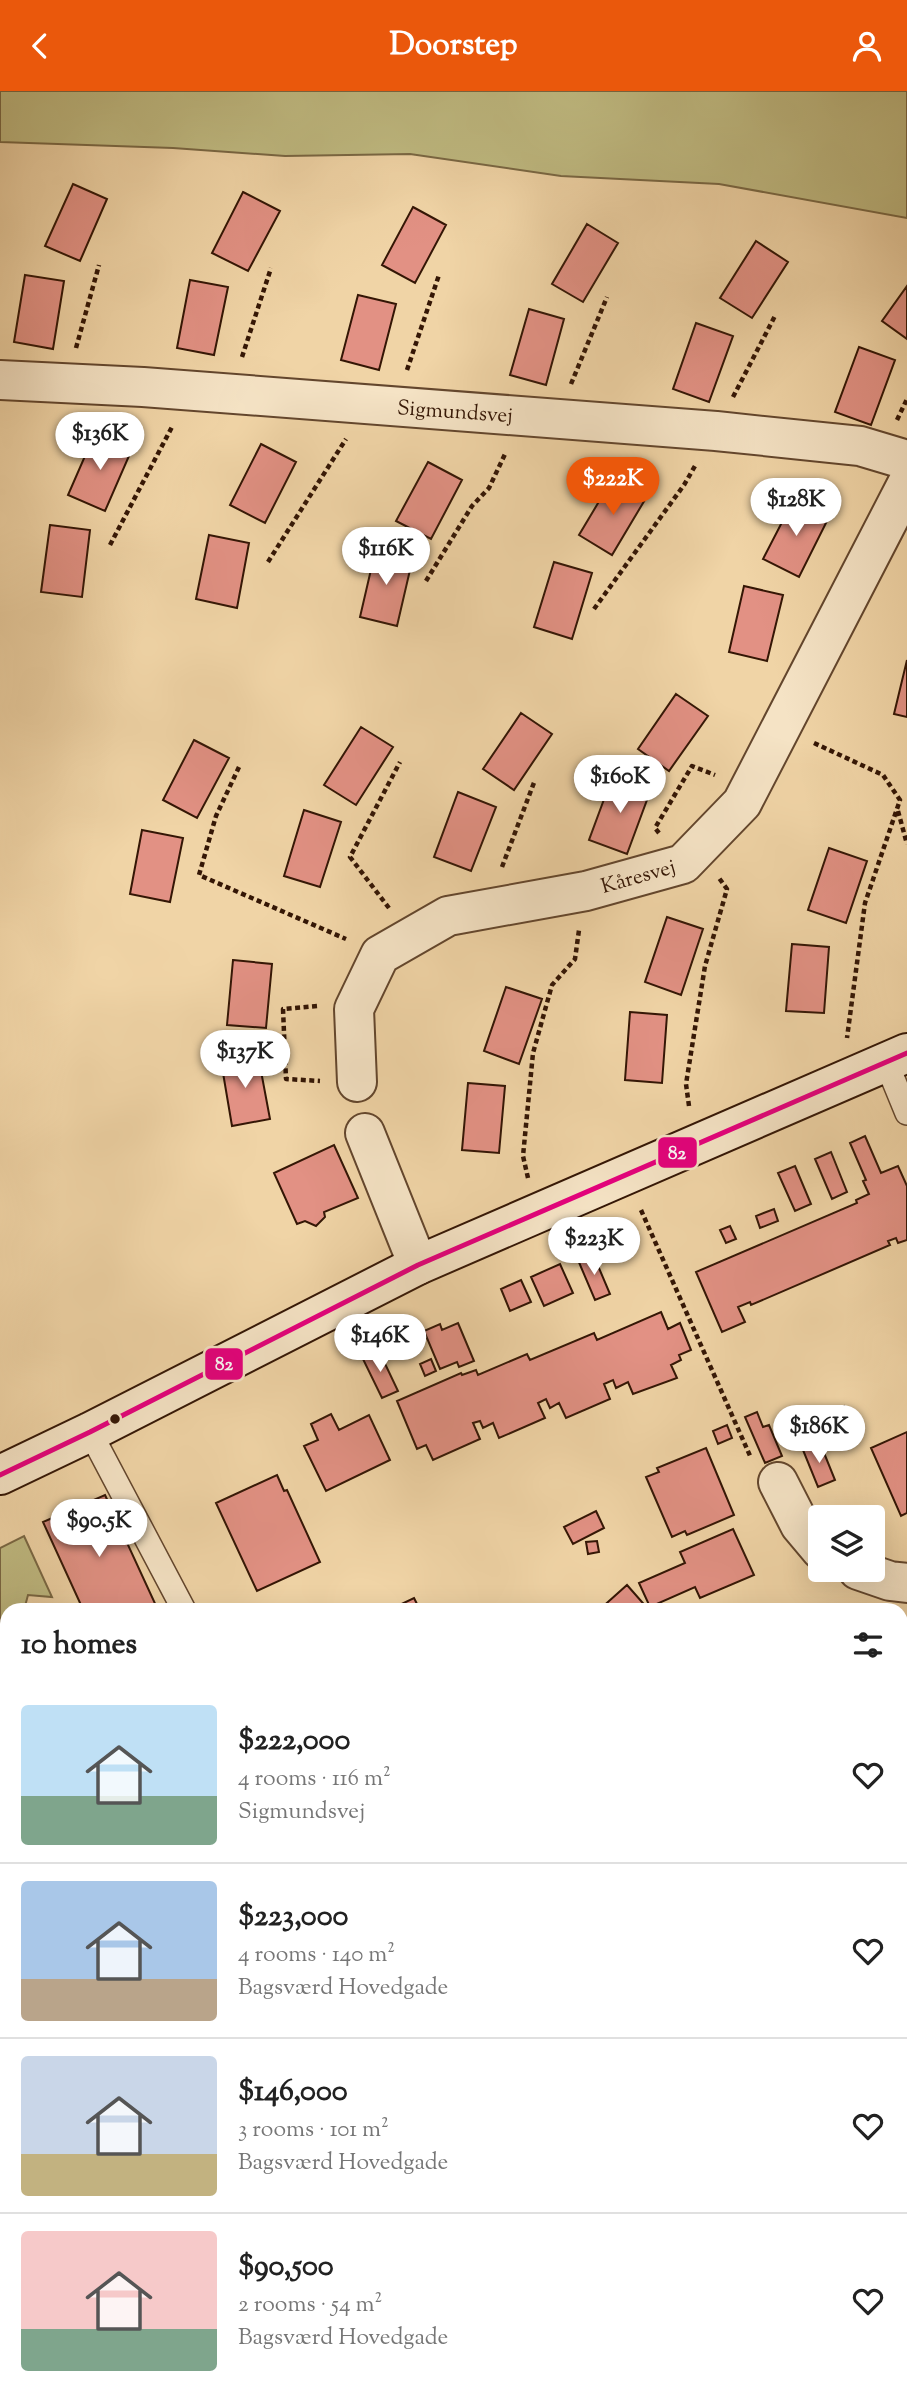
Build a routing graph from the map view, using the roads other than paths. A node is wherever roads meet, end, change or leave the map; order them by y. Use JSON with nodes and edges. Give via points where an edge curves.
{"nodes":[{"id":1,"x":0,"y":380,"type":"edge"},
{"id":2,"x":907,"y":460,"type":"edge"},
{"id":3,"x":907,"y":484,"type":"edge"},
{"id":4,"x":882,"y":1064,"type":"edge"},
{"id":5,"x":358,"y":1082,"type":"road end"},
{"id":6,"x":907,"y":1113,"type":"edge"},
{"id":7,"x":365,"y":1133,"type":"dead end"},
{"id":8,"x":418,"y":1265,"type":"junction"},
{"id":9,"x":90,"y":1432,"type":"junction"},
{"id":10,"x":0,"y":1475,"type":"edge"},
{"id":11,"x":778,"y":1482,"type":"road end"},
{"id":12,"x":808,"y":1535,"type":"edge"},
{"id":13,"x":885,"y":1579,"type":"edge"},
{"id":14,"x":907,"y":1583,"type":"edge"},
{"id":15,"x":180,"y":1603,"type":"edge"}],
"edges":[{"from":1,"to":2,"type":"street","name":"Sigmundsvej","via":[[716,431],[860,446]]},
{"from":3,"to":5,"type":"street","name":"Kåresvej","via":[[742,803],[683,864],[586,891],[448,916],[395,946],[354,1009]]},
{"from":4,"to":6,"type":"lane"},
{"from":4,"to":8,"type":"street"},
{"from":7,"to":8,"type":"street"},
{"from":8,"to":9,"type":"street"},
{"from":9,"to":10,"type":"street"},
{"from":9,"to":15,"type":"lane"},
{"from":11,"to":12,"type":"street"},
{"from":13,"to":14,"type":"street"}]}
